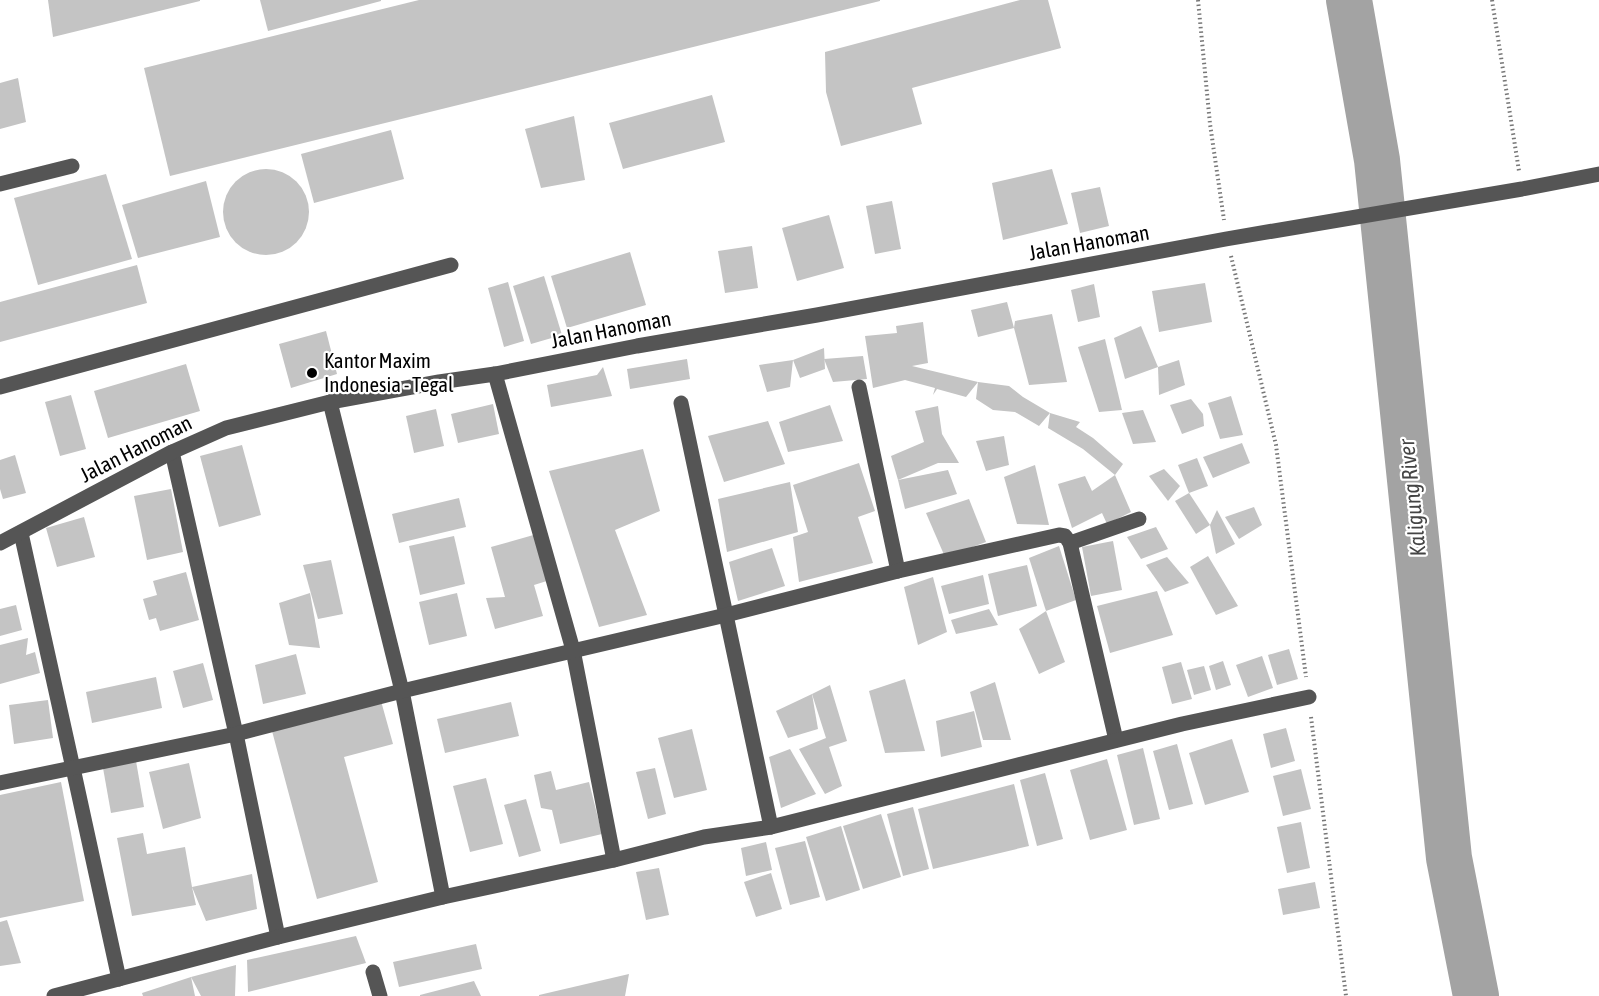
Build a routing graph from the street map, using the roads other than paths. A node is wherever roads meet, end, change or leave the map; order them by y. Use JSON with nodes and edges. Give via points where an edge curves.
{"nodes":[{"id":1,"x":72,"y":166,"type":"dead end"},
{"id":2,"x":1599,"y":174,"type":"edge"},
{"id":3,"x":0,"y":184,"type":"edge"},
{"id":4,"x":451,"y":265,"type":"dead end"},
{"id":5,"x":495,"y":374,"type":"junction"},
{"id":6,"x":0,"y":387,"type":"edge"},
{"id":7,"x":859,"y":387,"type":"dead end"},
{"id":8,"x":330,"y":402,"type":"junction"},
{"id":9,"x":681,"y":403,"type":"dead end"},
{"id":10,"x":172,"y":452,"type":"junction"},
{"id":11,"x":1139,"y":519,"type":"dead end"},
{"id":12,"x":21,"y":533,"type":"junction"},
{"id":13,"x":0,"y":543,"type":"edge"},
{"id":14,"x":1070,"y":543,"type":"junction"},
{"id":15,"x":898,"y":571,"type":"junction"},
{"id":16,"x":726,"y":615,"type":"junction"},
{"id":17,"x":573,"y":650,"type":"junction"},
{"id":18,"x":402,"y":691,"type":"junction"},
{"id":19,"x":1309,"y":697,"type":"road end"},
{"id":20,"x":236,"y":735,"type":"junction"},
{"id":21,"x":1116,"y":740,"type":"junction"},
{"id":22,"x":74,"y":767,"type":"junction"},
{"id":23,"x":0,"y":783,"type":"edge"},
{"id":24,"x":771,"y":826,"type":"junction"},
{"id":25,"x":614,"y":860,"type":"junction"},
{"id":26,"x":444,"y":897,"type":"junction"},
{"id":27,"x":278,"y":937,"type":"junction"},
{"id":28,"x":373,"y":972,"type":"dead end"},
{"id":29,"x":119,"y":979,"type":"junction"},
{"id":30,"x":54,"y":996,"type":"edge"},
{"id":31,"x":380,"y":996,"type":"edge"}],
"edges":[{"from":1,"to":3,"type":"street"},
{"from":2,"to":5,"type":"street","name":"Jalan Hanoman"},
{"from":4,"to":6,"type":"street"},
{"from":5,"to":8,"type":"street","name":"Jalan Hanoman"},
{"from":5,"to":17,"type":"street"},
{"from":7,"to":15,"type":"street"},
{"from":8,"to":10,"type":"street","name":"Jalan Hanoman","via":[[226,428]]},
{"from":8,"to":18,"type":"street"},
{"from":9,"to":16,"type":"street"},
{"from":10,"to":12,"type":"street","name":"Jalan Hanoman"},
{"from":10,"to":20,"type":"street"},
{"from":11,"to":14,"type":"street"},
{"from":12,"to":13,"type":"street","name":"Jalan Hanoman"},
{"from":12,"to":22,"type":"street"},
{"from":14,"to":15,"type":"street","via":[[1059,535]]},
{"from":14,"to":21,"type":"street"},
{"from":15,"to":16,"type":"street"},
{"from":16,"to":17,"type":"street"},
{"from":16,"to":24,"type":"street"},
{"from":17,"to":18,"type":"street"},
{"from":17,"to":25,"type":"street"},
{"from":18,"to":20,"type":"street"},
{"from":18,"to":26,"type":"street"},
{"from":19,"to":21,"type":"street"},
{"from":20,"to":22,"type":"street"},
{"from":20,"to":27,"type":"street"},
{"from":21,"to":24,"type":"street"},
{"from":22,"to":23,"type":"street"},
{"from":22,"to":29,"type":"street"},
{"from":24,"to":25,"type":"street","via":[[704,837]]},
{"from":25,"to":26,"type":"street"},
{"from":26,"to":27,"type":"street"},
{"from":27,"to":29,"type":"street"},
{"from":28,"to":31,"type":"street"},
{"from":29,"to":30,"type":"street"}]}
